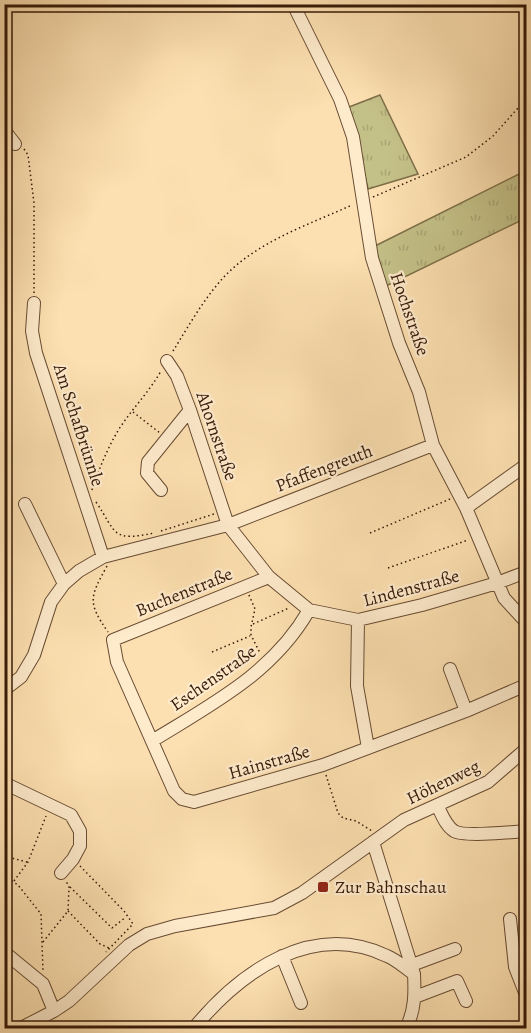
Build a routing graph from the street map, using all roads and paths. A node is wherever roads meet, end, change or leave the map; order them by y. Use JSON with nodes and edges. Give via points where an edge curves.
{"nodes":[{"id":1,"x":293,"y":4,"type":"edge"},
{"id":2,"x":526,"y":99,"type":"edge"},
{"id":3,"x":4,"y":130,"type":"edge"},
{"id":4,"x":15,"y":144,"type":"joint"},
{"id":5,"x":363,"y":200,"type":"junction"},
{"id":6,"x":34,"y":303,"type":"joint"},
{"id":7,"x":167,"y":361,"type":"junction"},
{"id":8,"x":190,"y":410,"type":"junction"},
{"id":9,"x":132,"y":411,"type":"junction"},
{"id":10,"x":167,"y":438,"type":"junction"},
{"id":11,"x":433,"y":445,"type":"junction"},
{"id":12,"x":526,"y":465,"type":"edge"},
{"id":13,"x":161,"y":490,"type":"dead end"},
{"id":14,"x":459,"y":495,"type":"junction"},
{"id":15,"x":87,"y":497,"type":"junction"},
{"id":16,"x":24,"y":504,"type":"dead end"},
{"id":17,"x":466,"y":508,"type":"junction"},
{"id":18,"x":224,"y":511,"type":"junction"},
{"id":19,"x":228,"y":525,"type":"junction"},
{"id":20,"x":370,"y":533,"type":"dead end"},
{"id":21,"x":478,"y":537,"type":"junction"},
{"id":22,"x":109,"y":556,"type":"junction"},
{"id":23,"x":388,"y":568,"type":"dead end"},
{"id":24,"x":526,"y":572,"type":"edge"},
{"id":25,"x":269,"y":578,"type":"junction"},
{"id":26,"x":497,"y":583,"type":"junction"},
{"id":27,"x":64,"y":584,"type":"junction"},
{"id":28,"x":246,"y":587,"type":"junction"},
{"id":29,"x":305,"y":607,"type":"junction"},
{"id":30,"x":358,"y":620,"type":"junction"},
{"id":31,"x":526,"y":622,"type":"edge"},
{"id":32,"x":252,"y":624,"type":"junction"},
{"id":33,"x":251,"y":635,"type":"junction"},
{"id":34,"x":113,"y":640,"type":"junction"},
{"id":35,"x":212,"y":652,"type":"dead end"},
{"id":36,"x":266,"y":664,"type":"junction"},
{"id":37,"x":450,"y":669,"type":"dead end"},
{"id":38,"x":526,"y":685,"type":"edge"},
{"id":39,"x":4,"y":690,"type":"edge"},
{"id":40,"x":466,"y":711,"type":"junction"},
{"id":41,"x":152,"y":741,"type":"junction"},
{"id":42,"x":368,"y":748,"type":"junction"},
{"id":43,"x":526,"y":749,"type":"edge"},
{"id":44,"x":323,"y":765,"type":"junction"},
{"id":45,"x":10,"y":786,"type":"edge"},
{"id":46,"x":50,"y":806,"type":"junction"},
{"id":47,"x":438,"y":807,"type":"junction"},
{"id":48,"x":4,"y":820,"type":"edge"},
{"id":49,"x":526,"y":831,"type":"edge"},
{"id":50,"x":376,"y":839,"type":"junction"},
{"id":51,"x":4,"y":856,"type":"edge"},
{"id":52,"x":73,"y":859,"type":"junction"},
{"id":53,"x":28,"y":862,"type":"junction"},
{"id":54,"x":61,"y":873,"type":"joint"},
{"id":55,"x":4,"y":876,"type":"edge"},
{"id":56,"x":13,"y":882,"type":"junction"},
{"id":57,"x":69,"y":887,"type":"junction"},
{"id":58,"x":68,"y":911,"type":"junction"},
{"id":59,"x":127,"y":916,"type":"junction"},
{"id":60,"x":510,"y":919,"type":"dead end"},
{"id":61,"x":42,"y":943,"type":"junction"},
{"id":62,"x":109,"y":948,"type":"junction"},
{"id":63,"x":454,"y":949,"type":"dead end"},
{"id":64,"x":4,"y":952,"type":"edge"},
{"id":65,"x":102,"y":956,"type":"dead end"},
{"id":66,"x":282,"y":956,"type":"junction"},
{"id":67,"x":413,"y":970,"type":"junction"},
{"id":68,"x":43,"y":984,"type":"junction"},
{"id":69,"x":526,"y":995,"type":"edge"},
{"id":70,"x":415,"y":997,"type":"junction"},
{"id":71,"x":466,"y":1001,"type":"dead end"},
{"id":72,"x":301,"y":1003,"type":"dead end"},
{"id":73,"x":54,"y":1011,"type":"junction"},
{"id":74,"x":21,"y":1029,"type":"edge"},
{"id":75,"x":194,"y":1029,"type":"edge"},
{"id":76,"x":406,"y":1029,"type":"edge"}],
"edges":[{"from":1,"to":5,"type":"street","name":"Hochstraße","via":[[340,99],[353,136]]},
{"from":2,"to":5,"type":"path","via":[[493,136],[466,157]]},
{"from":3,"to":4,"type":"street"},
{"from":4,"to":6,"type":"path","via":[[22,144],[28,155],[34,203]]},
{"from":5,"to":7,"type":"path","via":[[252,253],[223,277]]},
{"from":5,"to":11,"type":"street","name":"Hochstraße","via":[[372,258],[419,392]]},
{"from":6,"to":15,"type":"street","name":"Am Schafbrünnle","via":[[32,331],[36,353]]},
{"from":7,"to":8,"type":"street","name":"Ahornstraße"},
{"from":7,"to":9,"type":"path"},
{"from":8,"to":10,"type":"street"},
{"from":8,"to":18,"type":"street","name":"Ahornstraße"},
{"from":9,"to":10,"type":"path"},
{"from":9,"to":15,"type":"path","via":[[101,463]]},
{"from":10,"to":13,"type":"street","via":[[148,462],[147,473]]},
{"from":11,"to":14,"type":"street","name":"Hochstraße"},
{"from":11,"to":19,"type":"street","name":"Pfaffengreuth"},
{"from":12,"to":17,"type":"street"},
{"from":14,"to":17,"type":"street","name":"Hochstraße"},
{"from":14,"to":20,"type":"path"},
{"from":15,"to":18,"type":"path","via":[[104,514],[114,532],[123,536],[158,532]]},
{"from":15,"to":22,"type":"street","name":"Am Schafbrünnle"},
{"from":16,"to":27,"type":"street"},
{"from":17,"to":21,"type":"street","name":"Hochstraße"},
{"from":18,"to":19,"type":"street","name":"Ahornstraße"},
{"from":19,"to":22,"type":"street","name":"Pfaffengreuth"},
{"from":19,"to":25,"type":"street","name":"Lindenstraße"},
{"from":21,"to":23,"type":"path"},
{"from":21,"to":26,"type":"street","name":"Hochstraße"},
{"from":22,"to":27,"type":"street","name":"Pfaffengreuth","via":[[79,571]]},
{"from":22,"to":34,"type":"path","via":[[93,593],[93,605]]},
{"from":24,"to":26,"type":"street","name":"Lindenstraße"},
{"from":25,"to":28,"type":"street","name":"Buchenstraße"},
{"from":25,"to":29,"type":"street","name":"Lindenstraße"},
{"from":26,"to":30,"type":"street","name":"Lindenstraße"},
{"from":26,"to":31,"type":"street","name":"Hochstraße","via":[[504,598]]},
{"from":27,"to":39,"type":"street","via":[[51,602],[26,670]]},
{"from":28,"to":32,"type":"path","via":[[255,609]]},
{"from":28,"to":34,"type":"street","name":"Buchenstraße"},
{"from":29,"to":30,"type":"street","name":"Lindenstraße"},
{"from":29,"to":32,"type":"path"},
{"from":29,"to":36,"type":"street","name":"Eschenstraße","via":[[298,630]]},
{"from":30,"to":42,"type":"street","via":[[357,686]]},
{"from":32,"to":33,"type":"path"},
{"from":33,"to":35,"type":"path"},
{"from":33,"to":36,"type":"path"},
{"from":34,"to":41,"type":"street","name":"Hainstraße","via":[[117,662]]},
{"from":36,"to":41,"type":"street","name":"Eschenstraße","via":[[237,688]]},
{"from":37,"to":40,"type":"street"},
{"from":38,"to":40,"type":"street","name":"Hainstraße"},
{"from":40,"to":42,"type":"street","name":"Hainstraße"},
{"from":41,"to":44,"type":"street","name":"Hainstraße","via":[[174,791],[182,799],[194,802]]},
{"from":42,"to":44,"type":"street","name":"Hainstraße"},
{"from":43,"to":47,"type":"street","name":"Höhenweg","via":[[488,782]]},
{"from":44,"to":50,"type":"path","via":[[338,813],[356,821]]},
{"from":45,"to":46,"type":"street"},
{"from":45,"to":48,"type":"path"},
{"from":46,"to":52,"type":"street","via":[[71,815],[80,831],[80,846]]},
{"from":46,"to":53,"type":"path"},
{"from":47,"to":49,"type":"street","via":[[455,832]]},
{"from":47,"to":50,"type":"street","name":"Höhenweg","via":[[404,820]]},
{"from":50,"to":67,"type":"street"},
{"from":50,"to":73,"type":"street","name":"Höhenweg","via":[[302,893],[274,908],[147,934],[129,945]]},
{"from":51,"to":53,"type":"path"},
{"from":52,"to":54,"type":"street"},
{"from":52,"to":59,"type":"path"},
{"from":53,"to":56,"type":"path"},
{"from":54,"to":57,"type":"path"},
{"from":55,"to":56,"type":"path"},
{"from":56,"to":61,"type":"path","via":[[39,909]]},
{"from":57,"to":58,"type":"path"},
{"from":57,"to":59,"type":"path","via":[[112,928]]},
{"from":58,"to":61,"type":"path"},
{"from":58,"to":62,"type":"path","via":[[100,944]]},
{"from":59,"to":62,"type":"path","via":[[133,924]]},
{"from":60,"to":69,"type":"street","via":[[514,967]]},
{"from":61,"to":68,"type":"path"},
{"from":62,"to":65,"type":"path"},
{"from":63,"to":67,"type":"street"},
{"from":64,"to":68,"type":"street"},
{"from":66,"to":67,"type":"street","via":[[327,945],[349,945],[388,956]]},
{"from":66,"to":72,"type":"street"},
{"from":66,"to":75,"type":"street","via":[[241,980]]},
{"from":67,"to":70,"type":"street"},
{"from":68,"to":73,"type":"street"},
{"from":70,"to":71,"type":"street","via":[[457,981]]},
{"from":70,"to":76,"type":"street"},
{"from":73,"to":74,"type":"street","name":"Höhenweg"}]}
